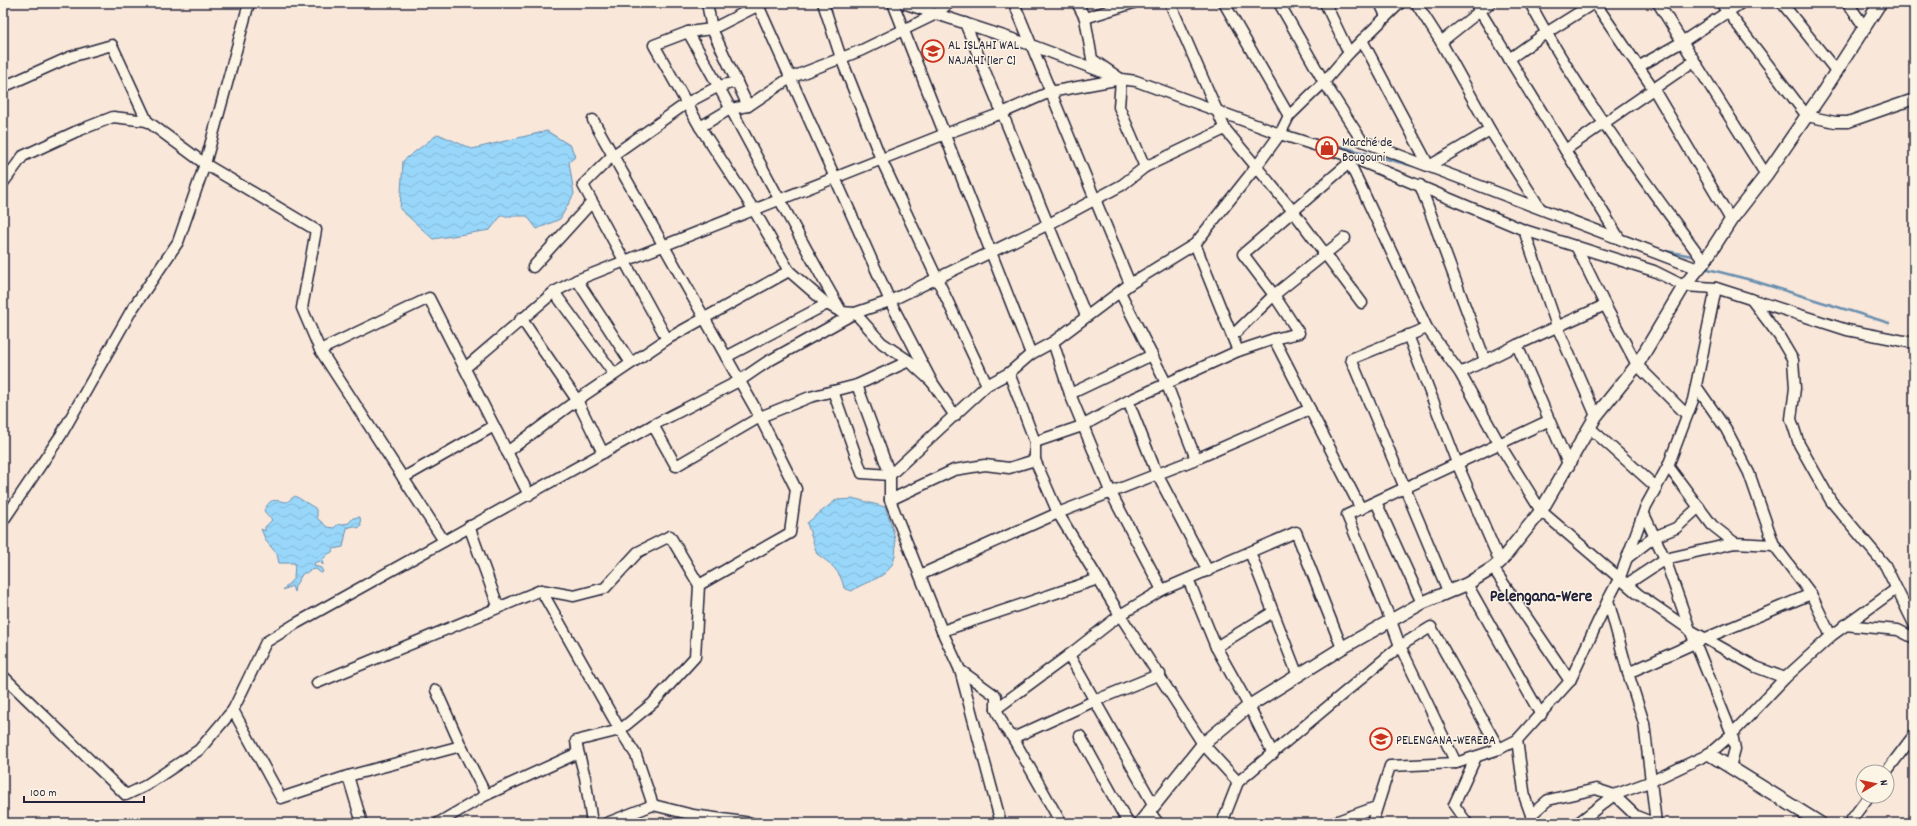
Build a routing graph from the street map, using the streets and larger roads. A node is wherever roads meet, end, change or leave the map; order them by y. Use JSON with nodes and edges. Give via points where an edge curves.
{"nodes":[{"id":1,"x":249,"y":3,"type":"edge"},
{"id":2,"x":707,"y":3,"type":"edge"},
{"id":3,"x":823,"y":3,"type":"edge"},
{"id":4,"x":893,"y":3,"type":"edge"},
{"id":5,"x":903,"y":3,"type":"edge"},
{"id":6,"x":949,"y":3,"type":"edge"},
{"id":7,"x":1014,"y":3,"type":"edge"},
{"id":8,"x":1077,"y":3,"type":"edge"},
{"id":9,"x":1170,"y":3,"type":"edge"},
{"id":10,"x":1224,"y":3,"type":"edge"},
{"id":11,"x":1279,"y":3,"type":"edge"},
{"id":12,"x":1325,"y":3,"type":"edge"},
{"id":13,"x":1380,"y":3,"type":"edge"},
{"id":14,"x":1400,"y":3,"type":"edge"},
{"id":15,"x":1416,"y":3,"type":"edge"},
{"id":16,"x":1490,"y":3,"type":"edge"},
{"id":17,"x":1530,"y":3,"type":"edge"},
{"id":18,"x":1594,"y":3,"type":"edge"},
{"id":19,"x":1658,"y":3,"type":"edge"},
{"id":20,"x":1721,"y":3,"type":"edge"},
{"id":21,"x":1741,"y":3,"type":"edge"},
{"id":22,"x":1782,"y":3,"type":"edge"},
{"id":23,"x":1848,"y":3,"type":"edge"},
{"id":24,"x":1880,"y":3,"type":"edge"},
{"id":25,"x":760,"y":4,"type":"edge"},
{"id":26,"x":1128,"y":4,"type":"edge"},
{"id":27,"x":1477,"y":7,"type":"edge"},
{"id":28,"x":1728,"y":13,"type":"junction"},
{"id":29,"x":936,"y":14,"type":"junction"},
{"id":30,"x":1386,"y":16,"type":"junction"},
{"id":31,"x":1085,"y":18,"type":"junction"},
{"id":32,"x":965,"y":23,"type":"junction"},
{"id":33,"x":1865,"y":28,"type":"junction"},
{"id":34,"x":712,"y":29,"type":"junction"},
{"id":35,"x":904,"y":29,"type":"junction"},
{"id":36,"x":688,"y":32,"type":"junction"},
{"id":37,"x":1546,"y":33,"type":"junction"},
{"id":38,"x":1362,"y":40,"type":"junction"},
{"id":39,"x":1441,"y":42,"type":"junction"},
{"id":40,"x":1682,"y":42,"type":"junction"},
{"id":41,"x":1032,"y":45,"type":"junction"},
{"id":42,"x":1349,"y":53,"type":"junction"},
{"id":43,"x":841,"y":58,"type":"junction"},
{"id":44,"x":1509,"y":59,"type":"junction"},
{"id":45,"x":1694,"y":61,"type":"junction"},
{"id":46,"x":1638,"y":67,"type":"junction"},
{"id":47,"x":1837,"y":72,"type":"junction"},
{"id":48,"x":790,"y":78,"type":"junction"},
{"id":49,"x":1121,"y":79,"type":"junction"},
{"id":50,"x":737,"y":82,"type":"junction"},
{"id":51,"x":1324,"y":82,"type":"junction"},
{"id":52,"x":719,"y":86,"type":"junction"},
{"id":53,"x":3,"y":87,"type":"edge"},
{"id":54,"x":1653,"y":88,"type":"junction"},
{"id":55,"x":1050,"y":92,"type":"junction"},
{"id":56,"x":1914,"y":99,"type":"edge"},
{"id":57,"x":687,"y":103,"type":"junction"},
{"id":58,"x":748,"y":106,"type":"junction"},
{"id":59,"x":730,"y":109,"type":"junction"},
{"id":60,"x":1216,"y":111,"type":"junction"},
{"id":61,"x":1002,"y":113,"type":"junction"},
{"id":62,"x":1289,"y":116,"type":"junction"},
{"id":63,"x":1806,"y":116,"type":"junction"},
{"id":64,"x":593,"y":120,"type":"dead end"},
{"id":65,"x":147,"y":121,"type":"junction"},
{"id":66,"x":1604,"y":123,"type":"junction"},
{"id":67,"x":700,"y":127,"type":"junction"},
{"id":68,"x":1225,"y":129,"type":"junction"},
{"id":69,"x":1490,"y":130,"type":"junction"},
{"id":70,"x":945,"y":134,"type":"junction"},
{"id":71,"x":1280,"y":134,"type":"junction"},
{"id":72,"x":1565,"y":150,"type":"junction"},
{"id":73,"x":612,"y":156,"type":"junction"},
{"id":74,"x":882,"y":159,"type":"junction"},
{"id":75,"x":1347,"y":159,"type":"junction"},
{"id":76,"x":205,"y":164,"type":"junction"},
{"id":77,"x":1429,"y":166,"type":"junction"},
{"id":78,"x":1256,"y":167,"type":"junction"},
{"id":79,"x":1145,"y":168,"type":"junction"},
{"id":80,"x":1766,"y":175,"type":"junction"},
{"id":81,"x":835,"y":178,"type":"junction"},
{"id":82,"x":3,"y":183,"type":"edge"},
{"id":83,"x":1420,"y":185,"type":"junction"},
{"id":84,"x":779,"y":200,"type":"junction"},
{"id":85,"x":1095,"y":201,"type":"junction"},
{"id":86,"x":592,"y":202,"type":"junction"},
{"id":87,"x":1540,"y":208,"type":"junction"},
{"id":88,"x":754,"y":210,"type":"junction"},
{"id":89,"x":1292,"y":211,"type":"junction"},
{"id":90,"x":1731,"y":220,"type":"junction"},
{"id":91,"x":1048,"y":224,"type":"junction"},
{"id":92,"x":1524,"y":230,"type":"junction"},
{"id":93,"x":1345,"y":238,"type":"dead end"},
{"id":94,"x":1619,"y":238,"type":"junction"},
{"id":95,"x":1195,"y":244,"type":"junction"},
{"id":96,"x":664,"y":246,"type":"junction"},
{"id":97,"x":1576,"y":246,"type":"junction"},
{"id":98,"x":991,"y":252,"type":"junction"},
{"id":99,"x":1326,"y":254,"type":"junction"},
{"id":100,"x":626,"y":262,"type":"junction"},
{"id":101,"x":1701,"y":265,"type":"junction"},
{"id":102,"x":533,"y":267,"type":"dead end"},
{"id":103,"x":789,"y":271,"type":"junction"},
{"id":104,"x":938,"y":277,"type":"junction"},
{"id":105,"x":577,"y":280,"type":"junction"},
{"id":106,"x":1130,"y":284,"type":"junction"},
{"id":107,"x":1684,"y":286,"type":"junction"},
{"id":108,"x":1716,"y":288,"type":"junction"},
{"id":109,"x":554,"y":292,"type":"junction"},
{"id":110,"x":1120,"y":292,"type":"junction"},
{"id":111,"x":1274,"y":295,"type":"junction"},
{"id":112,"x":1751,"y":299,"type":"junction"},
{"id":113,"x":890,"y":301,"type":"junction"},
{"id":114,"x":1362,"y":303,"type":"dead end"},
{"id":115,"x":827,"y":304,"type":"junction"},
{"id":116,"x":1605,"y":305,"type":"junction"},
{"id":117,"x":841,"y":312,"type":"junction"},
{"id":118,"x":855,"y":313,"type":"junction"},
{"id":119,"x":1086,"y":316,"type":"junction"},
{"id":120,"x":522,"y":318,"type":"junction"},
{"id":121,"x":705,"y":319,"type":"junction"},
{"id":122,"x":1557,"y":326,"type":"junction"},
{"id":123,"x":1427,"y":328,"type":"junction"},
{"id":124,"x":1408,"y":335,"type":"junction"},
{"id":125,"x":1232,"y":336,"type":"junction"},
{"id":126,"x":667,"y":339,"type":"junction"},
{"id":127,"x":1274,"y":339,"type":"junction"},
{"id":128,"x":1053,"y":342,"type":"junction"},
{"id":129,"x":1914,"y":343,"type":"edge"},
{"id":130,"x":1516,"y":345,"type":"junction"},
{"id":131,"x":320,"y":350,"type":"junction"},
{"id":132,"x":1238,"y":352,"type":"junction"},
{"id":133,"x":1031,"y":354,"type":"junction"},
{"id":134,"x":1152,"y":355,"type":"junction"},
{"id":135,"x":726,"y":357,"type":"junction"},
{"id":136,"x":1485,"y":360,"type":"junction"},
{"id":137,"x":909,"y":361,"type":"junction"},
{"id":138,"x":631,"y":363,"type":"junction"},
{"id":139,"x":1637,"y":365,"type":"junction"},
{"id":140,"x":464,"y":368,"type":"junction"},
{"id":141,"x":1009,"y":373,"type":"junction"},
{"id":142,"x":614,"y":374,"type":"junction"},
{"id":143,"x":1460,"y":374,"type":"junction"},
{"id":144,"x":739,"y":381,"type":"junction"},
{"id":145,"x":932,"y":382,"type":"junction"},
{"id":146,"x":857,"y":385,"type":"junction"},
{"id":147,"x":988,"y":385,"type":"junction"},
{"id":148,"x":1167,"y":385,"type":"junction"},
{"id":149,"x":1696,"y":386,"type":"junction"},
{"id":150,"x":833,"y":392,"type":"junction"},
{"id":151,"x":1070,"y":394,"type":"junction"},
{"id":152,"x":577,"y":400,"type":"junction"},
{"id":153,"x":1128,"y":401,"type":"junction"},
{"id":154,"x":1310,"y":408,"type":"junction"},
{"id":155,"x":1687,"y":415,"type":"junction"},
{"id":156,"x":955,"y":416,"type":"junction"},
{"id":157,"x":1596,"y":416,"type":"junction"},
{"id":158,"x":760,"y":417,"type":"junction"},
{"id":159,"x":1548,"y":421,"type":"junction"},
{"id":160,"x":653,"y":425,"type":"junction"},
{"id":161,"x":494,"y":426,"type":"junction"},
{"id":162,"x":1082,"y":426,"type":"junction"},
{"id":163,"x":1590,"y":428,"type":"junction"},
{"id":164,"x":1035,"y":442,"type":"junction"},
{"id":165,"x":1500,"y":445,"type":"junction"},
{"id":166,"x":507,"y":452,"type":"junction"},
{"id":167,"x":603,"y":453,"type":"junction"},
{"id":168,"x":1196,"y":459,"type":"junction"},
{"id":169,"x":1035,"y":460,"type":"junction"},
{"id":170,"x":1457,"y":463,"type":"junction"},
{"id":171,"x":1569,"y":466,"type":"junction"},
{"id":172,"x":1668,"y":466,"type":"junction"},
{"id":173,"x":1157,"y":474,"type":"junction"},
{"id":174,"x":890,"y":475,"type":"junction"},
{"id":175,"x":403,"y":478,"type":"junction"},
{"id":176,"x":1656,"y":487,"type":"junction"},
{"id":177,"x":1405,"y":488,"type":"junction"},
{"id":178,"x":1110,"y":492,"type":"junction"},
{"id":179,"x":529,"y":495,"type":"junction"},
{"id":180,"x":890,"y":500,"type":"junction"},
{"id":181,"x":1376,"y":502,"type":"junction"},
{"id":182,"x":1699,"y":507,"type":"junction"},
{"id":183,"x":1361,"y":509,"type":"junction"},
{"id":184,"x":1541,"y":511,"type":"junction"},
{"id":185,"x":1058,"y":513,"type":"junction"},
{"id":186,"x":1644,"y":514,"type":"junction"},
{"id":187,"x":3,"y":521,"type":"edge"},
{"id":188,"x":469,"y":526,"type":"junction"},
{"id":189,"x":1654,"y":537,"type":"junction"},
{"id":190,"x":444,"y":541,"type":"junction"},
{"id":191,"x":1736,"y":543,"type":"junction"},
{"id":192,"x":1774,"y":545,"type":"junction"},
{"id":193,"x":1250,"y":552,"type":"junction"},
{"id":194,"x":1627,"y":558,"type":"junction"},
{"id":195,"x":1665,"y":559,"type":"junction"},
{"id":196,"x":1496,"y":565,"type":"junction"},
{"id":197,"x":1208,"y":571,"type":"junction"},
{"id":198,"x":920,"y":575,"type":"junction"},
{"id":199,"x":1098,"y":579,"type":"junction"},
{"id":200,"x":1188,"y":579,"type":"junction"},
{"id":201,"x":1624,"y":581,"type":"junction"},
{"id":202,"x":1467,"y":584,"type":"junction"},
{"id":203,"x":699,"y":585,"type":"junction"},
{"id":204,"x":1896,"y":589,"type":"junction"},
{"id":205,"x":541,"y":590,"type":"junction"},
{"id":206,"x":1162,"y":590,"type":"junction"},
{"id":207,"x":1448,"y":591,"type":"junction"},
{"id":208,"x":1810,"y":594,"type":"junction"},
{"id":209,"x":1608,"y":600,"type":"junction"},
{"id":210,"x":1422,"y":603,"type":"junction"},
{"id":211,"x":498,"y":606,"type":"junction"},
{"id":212,"x":1273,"y":612,"type":"junction"},
{"id":213,"x":1120,"y":615,"type":"junction"},
{"id":214,"x":1391,"y":620,"type":"junction"},
{"id":215,"x":1914,"y":624,"type":"edge"},
{"id":216,"x":1844,"y":625,"type":"junction"},
{"id":217,"x":1690,"y":630,"type":"junction"},
{"id":218,"x":942,"y":631,"type":"junction"},
{"id":219,"x":1831,"y":636,"type":"junction"},
{"id":220,"x":1706,"y":638,"type":"junction"},
{"id":221,"x":1914,"y":638,"type":"edge"},
{"id":222,"x":1695,"y":643,"type":"junction"},
{"id":223,"x":1400,"y":646,"type":"junction"},
{"id":224,"x":1216,"y":647,"type":"junction"},
{"id":225,"x":1342,"y":648,"type":"junction"},
{"id":226,"x":1069,"y":655,"type":"junction"},
{"id":227,"x":960,"y":670,"type":"junction"},
{"id":228,"x":1628,"y":673,"type":"junction"},
{"id":229,"x":1160,"y":674,"type":"junction"},
{"id":230,"x":3,"y":676,"type":"edge"},
{"id":231,"x":1298,"y":676,"type":"junction"},
{"id":232,"x":1785,"y":678,"type":"junction"},
{"id":233,"x":1570,"y":681,"type":"junction"},
{"id":234,"x":317,"y":682,"type":"dead end"},
{"id":235,"x":436,"y":690,"type":"dead end"},
{"id":236,"x":1094,"y":701,"type":"junction"},
{"id":237,"x":1249,"y":706,"type":"junction"},
{"id":238,"x":996,"y":708,"type":"junction"},
{"id":239,"x":233,"y":710,"type":"junction"},
{"id":240,"x":1541,"y":715,"type":"junction"},
{"id":241,"x":620,"y":730,"type":"junction"},
{"id":242,"x":1732,"y":734,"type":"junction"},
{"id":243,"x":1914,"y":735,"type":"edge"},
{"id":244,"x":1080,"y":736,"type":"dead end"},
{"id":245,"x":1013,"y":738,"type":"junction"},
{"id":246,"x":1517,"y":740,"type":"junction"},
{"id":247,"x":576,"y":741,"type":"junction"},
{"id":248,"x":1203,"y":744,"type":"junction"},
{"id":249,"x":461,"y":746,"type":"junction"},
{"id":250,"x":1499,"y":749,"type":"junction"},
{"id":251,"x":1273,"y":754,"type":"junction"},
{"id":252,"x":1709,"y":754,"type":"junction"},
{"id":253,"x":1476,"y":757,"type":"junction"},
{"id":254,"x":1456,"y":763,"type":"junction"},
{"id":255,"x":1892,"y":764,"type":"edge"},
{"id":256,"x":1730,"y":767,"type":"junction"},
{"id":257,"x":348,"y":776,"type":"junction"},
{"id":258,"x":1652,"y":781,"type":"junction"},
{"id":259,"x":1238,"y":782,"type":"junction"},
{"id":260,"x":486,"y":795,"type":"junction"},
{"id":261,"x":1614,"y":795,"type":"junction"},
{"id":262,"x":1863,"y":804,"type":"edge"},
{"id":263,"x":653,"y":805,"type":"junction"},
{"id":264,"x":1376,"y":807,"type":"junction"},
{"id":265,"x":1151,"y":808,"type":"junction"},
{"id":266,"x":1533,"y":819,"type":"edge"},
{"id":267,"x":1225,"y":820,"type":"edge"},
{"id":268,"x":362,"y":823,"type":"edge"},
{"id":269,"x":438,"y":823,"type":"edge"},
{"id":270,"x":592,"y":823,"type":"edge"},
{"id":271,"x":607,"y":823,"type":"edge"},
{"id":272,"x":751,"y":823,"type":"edge"},
{"id":273,"x":1001,"y":823,"type":"edge"},
{"id":274,"x":1061,"y":823,"type":"edge"},
{"id":275,"x":1128,"y":823,"type":"edge"},
{"id":276,"x":1140,"y":823,"type":"edge"},
{"id":277,"x":1158,"y":823,"type":"edge"},
{"id":278,"x":1332,"y":823,"type":"edge"},
{"id":279,"x":1372,"y":823,"type":"edge"},
{"id":280,"x":1467,"y":823,"type":"edge"},
{"id":281,"x":1578,"y":823,"type":"edge"},
{"id":282,"x":1655,"y":823,"type":"edge"},
{"id":283,"x":1820,"y":823,"type":"edge"},
{"id":284,"x":1849,"y":823,"type":"edge"}],
"edges":[{"from":1,"to":76,"type":"street"},
{"from":2,"to":34,"type":"street"},
{"from":3,"to":43,"type":"street"},
{"from":4,"to":35,"type":"street"},
{"from":5,"to":29,"type":"street"},
{"from":6,"to":29,"type":"street"},
{"from":7,"to":41,"type":"street"},
{"from":8,"to":31,"type":"street"},
{"from":9,"to":60,"type":"street"},
{"from":10,"to":62,"type":"street"},
{"from":11,"to":51,"type":"street"},
{"from":12,"to":42,"type":"street"},
{"from":13,"to":30,"type":"street"},
{"from":14,"to":30,"type":"street"},
{"from":15,"to":39,"type":"street"},
{"from":16,"to":27,"type":"street"},
{"from":17,"to":37,"type":"street"},
{"from":18,"to":37,"type":"street"},
{"from":18,"to":46,"type":"street"},
{"from":19,"to":40,"type":"street"},
{"from":20,"to":28,"type":"street"},
{"from":21,"to":28,"type":"street"},
{"from":22,"to":47,"type":"street"},
{"from":23,"to":33,"type":"street"},
{"from":24,"to":33,"type":"street"},
{"from":25,"to":34,"type":"street"},
{"from":25,"to":48,"type":"street"},
{"from":26,"to":31,"type":"street"},
{"from":27,"to":39,"type":"street"},
{"from":27,"to":44,"type":"street"},
{"from":28,"to":40,"type":"street"},
{"from":28,"to":63,"type":"street"},
{"from":29,"to":32,"type":"street"},
{"from":29,"to":35,"type":"street"},
{"from":30,"to":38,"type":"street"},
{"from":31,"to":49,"type":"street","via":[[1092,59]]},
{"from":32,"to":41,"type":"street"},
{"from":32,"to":61,"type":"street"},
{"from":33,"to":47,"type":"street"},
{"from":34,"to":36,"type":"street"},
{"from":34,"to":50,"type":"street"},
{"from":35,"to":43,"type":"street"},
{"from":35,"to":70,"type":"street"},
{"from":36,"to":52,"type":"street"},
{"from":36,"to":57,"type":"street","via":[[654,45]]},
{"from":37,"to":44,"type":"street"},
{"from":37,"to":66,"type":"street"},
{"from":38,"to":42,"type":"street"},
{"from":38,"to":77,"type":"street"},
{"from":39,"to":69,"type":"street"},
{"from":40,"to":45,"type":"street"},
{"from":40,"to":46,"type":"street"},
{"from":41,"to":49,"type":"street"},
{"from":41,"to":55,"type":"street"},
{"from":42,"to":51,"type":"street"},
{"from":43,"to":48,"type":"street"},
{"from":43,"to":74,"type":"street"},
{"from":44,"to":72,"type":"street"},
{"from":45,"to":54,"type":"street"},
{"from":45,"to":80,"type":"street"},
{"from":46,"to":54,"type":"street"},
{"from":47,"to":63,"type":"street"},
{"from":48,"to":58,"type":"street"},
{"from":48,"to":81,"type":"street"},
{"from":49,"to":55,"type":"street"},
{"from":49,"to":60,"type":"street","via":[[1136,81]]},
{"from":49,"to":79,"type":"street","via":[[1119,107]]},
{"from":50,"to":52,"type":"street"},
{"from":50,"to":58,"type":"street"},
{"from":51,"to":62,"type":"street"},
{"from":51,"to":77,"type":"street","via":[[1362,141]]},
{"from":52,"to":57,"type":"street"},
{"from":52,"to":59,"type":"street"},
{"from":53,"to":65,"type":"street","via":[[70,57],[112,45]]},
{"from":54,"to":66,"type":"street"},
{"from":54,"to":90,"type":"street"},
{"from":55,"to":61,"type":"street"},
{"from":55,"to":85,"type":"street"},
{"from":56,"to":63,"type":"street","via":[[1848,122]]},
{"from":57,"to":67,"type":"street"},
{"from":57,"to":73,"type":"street"},
{"from":58,"to":59,"type":"street"},
{"from":59,"to":67,"type":"street"},
{"from":59,"to":84,"type":"street"},
{"from":60,"to":68,"type":"street"},
{"from":60,"to":71,"type":"street"},
{"from":61,"to":70,"type":"street"},
{"from":61,"to":91,"type":"street"},
{"from":62,"to":71,"type":"street"},
{"from":63,"to":80,"type":"street"},
{"from":64,"to":73,"type":"street"},
{"from":65,"to":76,"type":"street"},
{"from":65,"to":82,"type":"street","via":[[113,117],[75,132],[23,156]]},
{"from":66,"to":72,"type":"street"},
{"from":66,"to":101,"type":"street"},
{"from":67,"to":88,"type":"street"},
{"from":68,"to":78,"type":"street"},
{"from":68,"to":79,"type":"street"},
{"from":69,"to":77,"type":"street"},
{"from":69,"to":87,"type":"street"},
{"from":70,"to":74,"type":"street"},
{"from":70,"to":98,"type":"street"},
{"from":71,"to":75,"type":"street"},
{"from":71,"to":78,"type":"street"},
{"from":72,"to":94,"type":"street"},
{"from":73,"to":86,"type":"street","via":[[583,185]]},
{"from":73,"to":96,"type":"street"},
{"from":74,"to":81,"type":"street"},
{"from":74,"to":104,"type":"street"},
{"from":75,"to":83,"type":"street"},
{"from":75,"to":89,"type":"street"},
{"from":75,"to":123,"type":"street"},
{"from":76,"to":131,"type":"street","via":[[316,230],[302,308]]},
{"from":76,"to":187,"type":"street","via":[[178,242],[131,311],[61,435]]},
{"from":77,"to":87,"type":"street"},
{"from":78,"to":89,"type":"street"},
{"from":78,"to":95,"type":"street"},
{"from":79,"to":85,"type":"street"},
{"from":80,"to":90,"type":"street"},
{"from":81,"to":84,"type":"street"},
{"from":81,"to":113,"type":"street"},
{"from":83,"to":92,"type":"street"},
{"from":83,"to":136,"type":"street"},
{"from":84,"to":88,"type":"street"},
{"from":84,"to":117,"type":"street"},
{"from":85,"to":91,"type":"street"},
{"from":85,"to":106,"type":"street"},
{"from":86,"to":100,"type":"street"},
{"from":86,"to":102,"type":"street"},
{"from":87,"to":94,"type":"street"},
{"from":88,"to":96,"type":"street"},
{"from":88,"to":103,"type":"street"},
{"from":89,"to":99,"type":"street"},
{"from":89,"to":111,"type":"street","via":[[1243,254]]},
{"from":90,"to":101,"type":"street"},
{"from":91,"to":98,"type":"street"},
{"from":91,"to":119,"type":"street"},
{"from":92,"to":97,"type":"street"},
{"from":92,"to":122,"type":"street"},
{"from":93,"to":99,"type":"street"},
{"from":94,"to":101,"type":"street"},
{"from":95,"to":106,"type":"street"},
{"from":95,"to":125,"type":"street"},
{"from":96,"to":100,"type":"street"},
{"from":96,"to":121,"type":"street"},
{"from":97,"to":107,"type":"street","via":[[1654,271]]},
{"from":97,"to":116,"type":"street"},
{"from":98,"to":104,"type":"street"},
{"from":98,"to":133,"type":"street"},
{"from":99,"to":111,"type":"street"},
{"from":99,"to":114,"type":"street"},
{"from":100,"to":105,"type":"street"},
{"from":100,"to":126,"type":"street"},
{"from":101,"to":107,"type":"street"},
{"from":103,"to":115,"type":"street"},
{"from":103,"to":121,"type":"street"},
{"from":104,"to":113,"type":"street"},
{"from":104,"to":147,"type":"street"},
{"from":105,"to":109,"type":"street"},
{"from":105,"to":138,"type":"street"},
{"from":106,"to":110,"type":"street"},
{"from":107,"to":108,"type":"street"},
{"from":107,"to":139,"type":"street"},
{"from":108,"to":112,"type":"street"},
{"from":108,"to":149,"type":"street"},
{"from":109,"to":120,"type":"street"},
{"from":109,"to":142,"type":"street"},
{"from":110,"to":119,"type":"street"},
{"from":110,"to":134,"type":"street"},
{"from":111,"to":125,"type":"street"},
{"from":111,"to":127,"type":"street","via":[[1299,333]]},
{"from":112,"to":129,"type":"street","via":[[1847,330]]},
{"from":112,"to":204,"type":"street","via":[[1779,336],[1793,360],[1795,388],[1791,419],[1799,444],[1831,501],[1885,565]]},
{"from":113,"to":118,"type":"street"},
{"from":113,"to":145,"type":"street"},
{"from":115,"to":117,"type":"street"},
{"from":115,"to":135,"type":"street"},
{"from":116,"to":122,"type":"street"},
{"from":116,"to":139,"type":"street"},
{"from":117,"to":118,"type":"street"},
{"from":118,"to":137,"type":"street","via":[[882,343]]},
{"from":118,"to":144,"type":"street","via":[[767,362]]},
{"from":119,"to":128,"type":"street"},
{"from":120,"to":140,"type":"street"},
{"from":120,"to":152,"type":"street"},
{"from":121,"to":126,"type":"street"},
{"from":121,"to":135,"type":"street"},
{"from":122,"to":130,"type":"street"},
{"from":122,"to":157,"type":"street"},
{"from":123,"to":124,"type":"street"},
{"from":123,"to":143,"type":"street"},
{"from":124,"to":170,"type":"street"},
{"from":124,"to":177,"type":"street","via":[[1351,359]]},
{"from":125,"to":132,"type":"street"},
{"from":126,"to":138,"type":"street"},
{"from":127,"to":132,"type":"street"},
{"from":127,"to":154,"type":"street"},
{"from":128,"to":133,"type":"street"},
{"from":128,"to":151,"type":"street"},
{"from":130,"to":136,"type":"street"},
{"from":130,"to":159,"type":"street"},
{"from":131,"to":140,"type":"street","via":[[429,298]]},
{"from":131,"to":175,"type":"street"},
{"from":132,"to":148,"type":"street"},
{"from":133,"to":141,"type":"street"},
{"from":134,"to":148,"type":"street"},
{"from":134,"to":151,"type":"street"},
{"from":135,"to":144,"type":"street"},
{"from":136,"to":143,"type":"street"},
{"from":137,"to":145,"type":"street"},
{"from":137,"to":146,"type":"street"},
{"from":138,"to":142,"type":"street"},
{"from":139,"to":155,"type":"street"},
{"from":139,"to":157,"type":"street"},
{"from":140,"to":161,"type":"street"},
{"from":141,"to":147,"type":"street"},
{"from":141,"to":164,"type":"street"},
{"from":142,"to":152,"type":"street"},
{"from":143,"to":165,"type":"street"},
{"from":144,"to":158,"type":"street"},
{"from":144,"to":160,"type":"street"},
{"from":145,"to":156,"type":"street"},
{"from":146,"to":150,"type":"street"},
{"from":146,"to":174,"type":"street"},
{"from":147,"to":156,"type":"street"},
{"from":148,"to":153,"type":"street"},
{"from":148,"to":168,"type":"street"},
{"from":149,"to":155,"type":"street"},
{"from":149,"to":192,"type":"street","via":[[1726,429],[1748,473]]},
{"from":150,"to":158,"type":"street","via":[[810,397]]},
{"from":150,"to":174,"type":"street","via":[[862,473]]},
{"from":151,"to":162,"type":"street"},
{"from":152,"to":166,"type":"street"},
{"from":152,"to":167,"type":"street"},
{"from":153,"to":162,"type":"street"},
{"from":153,"to":173,"type":"street"},
{"from":154,"to":168,"type":"street"},
{"from":154,"to":183,"type":"street"},
{"from":155,"to":172,"type":"street"},
{"from":156,"to":174,"type":"street"},
{"from":157,"to":163,"type":"street"},
{"from":158,"to":160,"type":"street","via":[[676,466]]},
{"from":158,"to":203,"type":"street","via":[[796,489],[790,533]]},
{"from":159,"to":165,"type":"street"},
{"from":159,"to":171,"type":"street"},
{"from":160,"to":167,"type":"street"},
{"from":161,"to":166,"type":"street"},
{"from":161,"to":175,"type":"street"},
{"from":162,"to":164,"type":"street"},
{"from":162,"to":178,"type":"street"},
{"from":163,"to":171,"type":"street"},
{"from":163,"to":176,"type":"street"},
{"from":164,"to":169,"type":"street"},
{"from":165,"to":170,"type":"street"},
{"from":165,"to":184,"type":"street"},
{"from":166,"to":179,"type":"street"},
{"from":167,"to":179,"type":"street"},
{"from":168,"to":173,"type":"street"},
{"from":169,"to":180,"type":"street","via":[[1009,468],[985,465],[954,470]]},
{"from":169,"to":185,"type":"street"},
{"from":170,"to":177,"type":"street"},
{"from":170,"to":196,"type":"street"},
{"from":171,"to":184,"type":"street"},
{"from":172,"to":176,"type":"street"},
{"from":172,"to":182,"type":"street"},
{"from":173,"to":178,"type":"street"},
{"from":173,"to":197,"type":"street"},
{"from":174,"to":180,"type":"street"},
{"from":175,"to":190,"type":"street"},
{"from":176,"to":186,"type":"street"},
{"from":177,"to":181,"type":"street"},
{"from":177,"to":207,"type":"street"},
{"from":178,"to":185,"type":"street"},
{"from":178,"to":206,"type":"street"},
{"from":179,"to":188,"type":"street"},
{"from":180,"to":198,"type":"street"},
{"from":181,"to":183,"type":"street"},
{"from":181,"to":210,"type":"street"},
{"from":182,"to":189,"type":"street","via":[[1676,528]]},
{"from":182,"to":191,"type":"street","via":[[1712,525]]},
{"from":183,"to":214,"type":"street","via":[[1346,515]]},
{"from":184,"to":196,"type":"street"},
{"from":184,"to":201,"type":"street"},
{"from":185,"to":198,"type":"street"},
{"from":185,"to":199,"type":"street"},
{"from":186,"to":189,"type":"street"},
{"from":186,"to":194,"type":"street"},
{"from":188,"to":190,"type":"street"},
{"from":188,"to":211,"type":"street"},
{"from":189,"to":194,"type":"street"},
{"from":189,"to":195,"type":"street"},
{"from":190,"to":239,"type":"street","via":[[266,642]]},
{"from":191,"to":192,"type":"street"},
{"from":191,"to":195,"type":"street"},
{"from":192,"to":208,"type":"street"},
{"from":193,"to":197,"type":"street"},
{"from":193,"to":212,"type":"street"},
{"from":193,"to":225,"type":"street","via":[[1296,532]]},
{"from":194,"to":201,"type":"street"},
{"from":195,"to":201,"type":"street"},
{"from":195,"to":217,"type":"street"},
{"from":196,"to":202,"type":"street"},
{"from":196,"to":233,"type":"street"},
{"from":197,"to":200,"type":"street"},
{"from":198,"to":218,"type":"street"},
{"from":199,"to":213,"type":"street"},
{"from":199,"to":218,"type":"street"},
{"from":200,"to":206,"type":"street"},
{"from":200,"to":224,"type":"street"},
{"from":201,"to":209,"type":"street"},
{"from":201,"to":217,"type":"street","via":[[1638,594]]},
{"from":202,"to":207,"type":"street"},
{"from":202,"to":240,"type":"street"},
{"from":203,"to":205,"type":"street","via":[[670,536],[638,552],[605,588],[574,596]]},
{"from":203,"to":241,"type":"street","via":[[695,656],[652,703]]},
{"from":204,"to":215,"type":"street"},
{"from":204,"to":216,"type":"street"},
{"from":205,"to":211,"type":"street"},
{"from":205,"to":241,"type":"street"},
{"from":206,"to":213,"type":"street"},
{"from":207,"to":210,"type":"street"},
{"from":208,"to":219,"type":"street"},
{"from":208,"to":220,"type":"street"},
{"from":209,"to":228,"type":"street"},
{"from":209,"to":233,"type":"street"},
{"from":210,"to":214,"type":"street"},
{"from":211,"to":234,"type":"street"},
{"from":212,"to":224,"type":"street"},
{"from":212,"to":231,"type":"street"},
{"from":213,"to":226,"type":"street"},
{"from":213,"to":229,"type":"street"},
{"from":214,"to":223,"type":"street"},
{"from":214,"to":225,"type":"street"},
{"from":216,"to":219,"type":"street"},
{"from":216,"to":221,"type":"street","via":[[1898,630]]},
{"from":217,"to":220,"type":"street"},
{"from":217,"to":222,"type":"street"},
{"from":218,"to":227,"type":"street"},
{"from":219,"to":232,"type":"street"},
{"from":220,"to":222,"type":"street"},
{"from":220,"to":232,"type":"street","via":[[1756,667]]},
{"from":222,"to":228,"type":"street"},
{"from":222,"to":242,"type":"street"},
{"from":223,"to":250,"type":"street","via":[[1431,627]]},
{"from":223,"to":251,"type":"street"},
{"from":223,"to":254,"type":"street"},
{"from":224,"to":237,"type":"street"},
{"from":225,"to":231,"type":"street"},
{"from":226,"to":236,"type":"street"},
{"from":226,"to":238,"type":"street"},
{"from":227,"to":238,"type":"street","via":[[996,696]]},
{"from":227,"to":273,"type":"street"},
{"from":228,"to":258,"type":"street","via":[[1644,722]]},
{"from":229,"to":236,"type":"street"},
{"from":229,"to":248,"type":"street"},
{"from":230,"to":239,"type":"street","via":[[126,794],[146,786],[199,750]]},
{"from":231,"to":237,"type":"street"},
{"from":232,"to":242,"type":"street"},
{"from":233,"to":240,"type":"street"},
{"from":235,"to":249,"type":"street"},
{"from":236,"to":245,"type":"street"},
{"from":236,"to":265,"type":"street"},
{"from":237,"to":248,"type":"street"},
{"from":237,"to":251,"type":"street"},
{"from":238,"to":245,"type":"street","via":[[1005,728]]},
{"from":239,"to":257,"type":"street","via":[[281,798]]},
{"from":240,"to":246,"type":"street"},
{"from":241,"to":247,"type":"street"},
{"from":241,"to":263,"type":"street","via":[[636,755]]},
{"from":242,"to":252,"type":"street"},
{"from":242,"to":256,"type":"street","via":[[1735,749]]},
{"from":243,"to":255,"type":"street"},
{"from":244,"to":275,"type":"street"},
{"from":245,"to":274,"type":"street"},
{"from":246,"to":250,"type":"street"},
{"from":246,"to":266,"type":"street","via":[[1525,798]]},
{"from":247,"to":260,"type":"street","via":[[578,753]]},
{"from":247,"to":270,"type":"street"},
{"from":248,"to":259,"type":"street"},
{"from":248,"to":265,"type":"street"},
{"from":249,"to":257,"type":"street"},
{"from":249,"to":260,"type":"street"},
{"from":250,"to":253,"type":"street"},
{"from":251,"to":259,"type":"street"},
{"from":252,"to":256,"type":"street"},
{"from":252,"to":258,"type":"street"},
{"from":253,"to":254,"type":"street"},
{"from":253,"to":280,"type":"street","via":[[1454,805]]},
{"from":254,"to":264,"type":"street","via":[[1390,766]]},
{"from":256,"to":283,"type":"street"},
{"from":257,"to":268,"type":"street"},
{"from":258,"to":261,"type":"street"},
{"from":258,"to":282,"type":"street"},
{"from":259,"to":267,"type":"street"},
{"from":260,"to":269,"type":"street"},
{"from":261,"to":266,"type":"street","via":[[1596,789],[1548,800]]},
{"from":261,"to":281,"type":"street"},
{"from":261,"to":282,"type":"street","via":[[1636,816]]},
{"from":262,"to":284,"type":"street"},
{"from":263,"to":271,"type":"street"},
{"from":263,"to":272,"type":"street","via":[[693,815]]},
{"from":264,"to":278,"type":"street"},
{"from":264,"to":279,"type":"street"},
{"from":265,"to":276,"type":"street"},
{"from":265,"to":277,"type":"street"}]}
